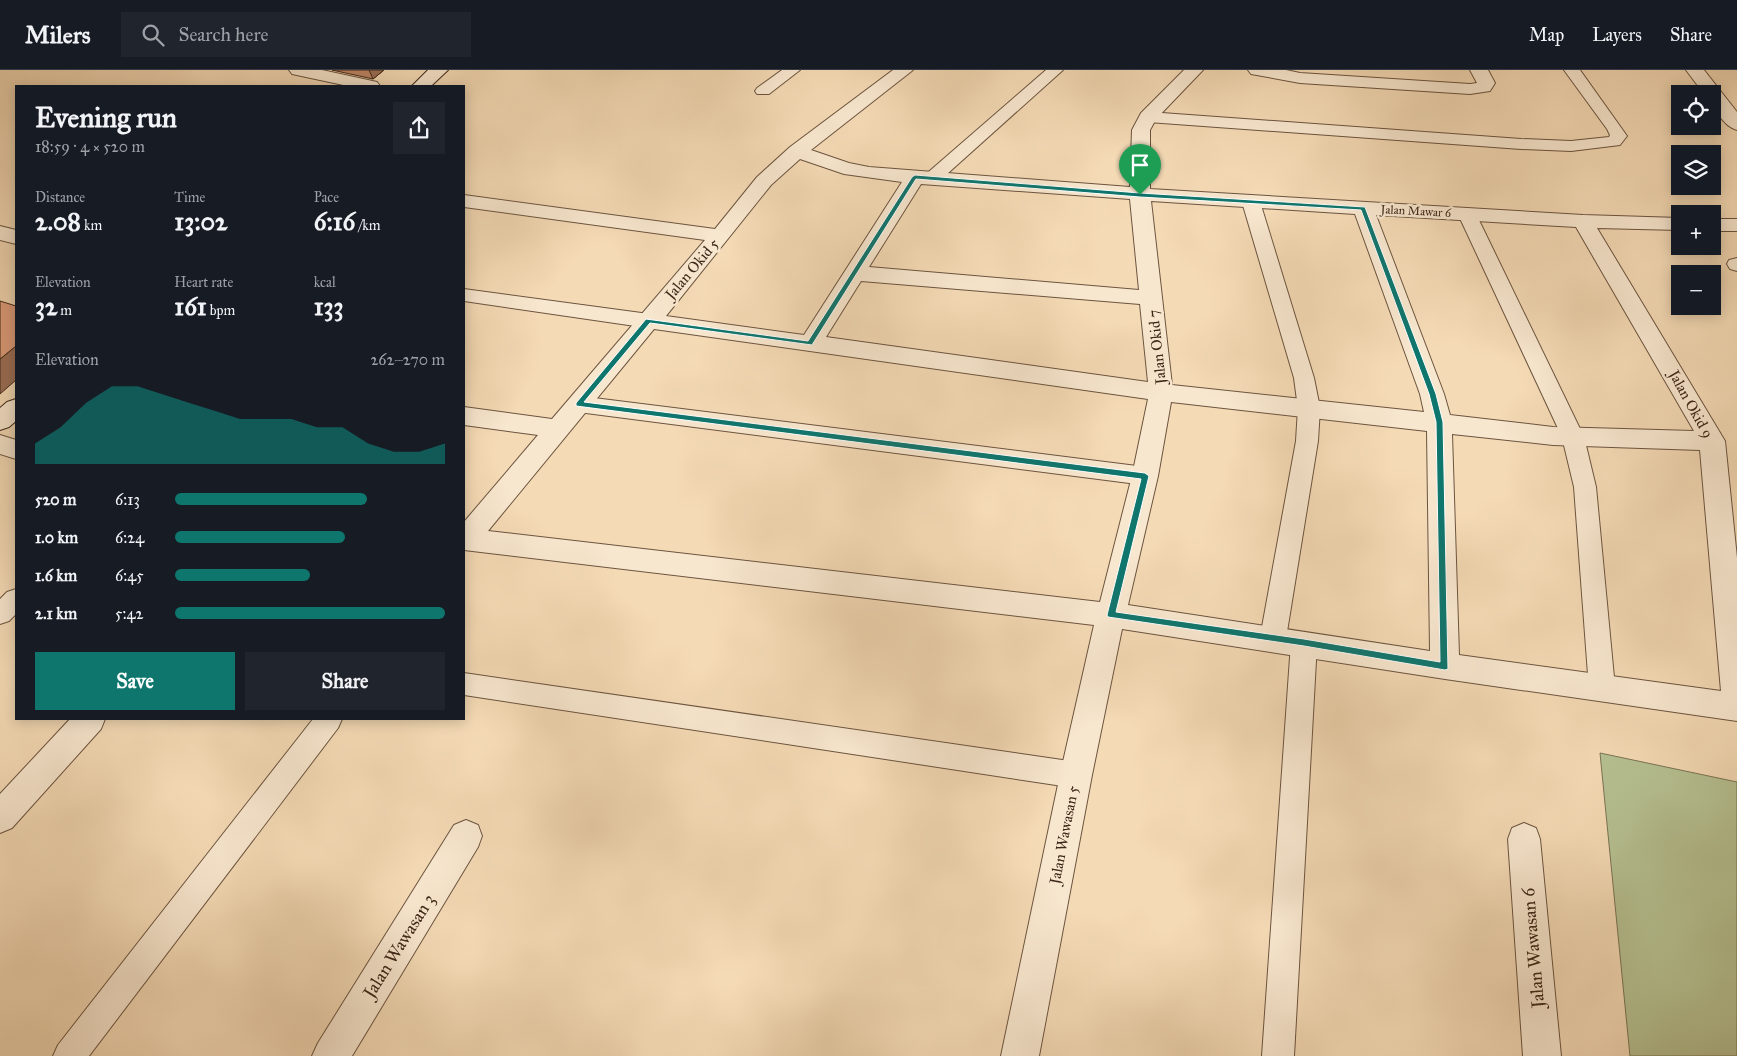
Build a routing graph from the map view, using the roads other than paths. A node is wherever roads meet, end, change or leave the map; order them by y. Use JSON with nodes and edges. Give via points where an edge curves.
{"nodes":[{"id":1,"x":298,"y":70,"type":"edge"},
{"id":2,"x":440,"y":70,"type":"edge"},
{"id":3,"x":792,"y":70,"type":"edge"},
{"id":4,"x":904,"y":70,"type":"edge"},
{"id":5,"x":1055,"y":70,"type":"edge"},
{"id":6,"x":1194,"y":70,"type":"edge"},
{"id":7,"x":1257,"y":70,"type":"edge"},
{"id":8,"x":1479,"y":70,"type":"edge"},
{"id":9,"x":1572,"y":70,"type":"edge"},
{"id":10,"x":1695,"y":70,"type":"edge"},
{"id":11,"x":366,"y":85,"type":"edge"},
{"id":12,"x":422,"y":85,"type":"edge"},
{"id":13,"x":763,"y":91,"type":"dead end"},
{"id":14,"x":1148,"y":117,"type":"junction"},
{"id":15,"x":1737,"y":124,"type":"edge"},
{"id":16,"x":797,"y":151,"type":"junction"},
{"id":17,"x":923,"y":178,"type":"junction"},
{"id":18,"x":1140,"y":195,"type":"junction"},
{"id":19,"x":465,"y":201,"type":"edge"},
{"id":20,"x":1251,"y":202,"type":"junction"},
{"id":21,"x":1363,"y":209,"type":"junction"},
{"id":22,"x":1467,"y":214,"type":"junction"},
{"id":23,"x":1583,"y":221,"type":"junction"},
{"id":24,"x":1671,"y":224,"type":"edge"},
{"id":25,"x":1721,"y":225,"type":"edge"},
{"id":26,"x":1737,"y":226,"type":"edge"},
{"id":27,"x":0,"y":233,"type":"edge"},
{"id":28,"x":720,"y":236,"type":"junction"},
{"id":29,"x":15,"y":238,"type":"edge"},
{"id":30,"x":854,"y":273,"type":"junction"},
{"id":31,"x":465,"y":295,"type":"edge"},
{"id":32,"x":1152,"y":298,"type":"junction"},
{"id":33,"x":649,"y":321,"type":"junction"},
{"id":34,"x":810,"y":344,"type":"junction"},
{"id":35,"x":1161,"y":392,"type":"junction"},
{"id":36,"x":578,"y":404,"type":"junction"},
{"id":37,"x":1309,"y":408,"type":"junction"},
{"id":38,"x":465,"y":416,"type":"edge"},
{"id":39,"x":1439,"y":422,"type":"junction"},
{"id":40,"x":558,"y":429,"type":"junction"},
{"id":41,"x":1573,"y":437,"type":"junction"},
{"id":42,"x":1712,"y":441,"type":"junction"},
{"id":43,"x":0,"y":444,"type":"edge"},
{"id":44,"x":15,"y":450,"type":"edge"},
{"id":45,"x":1145,"y":476,"type":"junction"},
{"id":46,"x":465,"y":539,"type":"edge"},
{"id":47,"x":465,"y":540,"type":"edge"},
{"id":48,"x":15,"y":600,"type":"edge"},
{"id":49,"x":0,"y":614,"type":"edge"},
{"id":50,"x":1111,"y":615,"type":"junction"},
{"id":51,"x":1273,"y":638,"type":"junction"},
{"id":52,"x":1304,"y":643,"type":"junction"},
{"id":53,"x":1445,"y":666,"type":"junction"},
{"id":54,"x":465,"y":684,"type":"edge"},
{"id":55,"x":1602,"y":688,"type":"junction"},
{"id":56,"x":1737,"y":699,"type":"edge"},
{"id":57,"x":1737,"y":707,"type":"edge"},
{"id":58,"x":89,"y":720,"type":"edge"},
{"id":59,"x":327,"y":720,"type":"edge"},
{"id":60,"x":1076,"y":775,"type":"junction"},
{"id":61,"x":0,"y":817,"type":"edge"},
{"id":62,"x":466,"y":836,"type":"dead end"},
{"id":63,"x":1524,"y":839,"type":"dead end"},
{"id":64,"x":69,"y":1056,"type":"edge"},
{"id":65,"x":331,"y":1056,"type":"edge"},
{"id":66,"x":1020,"y":1056,"type":"edge"},
{"id":67,"x":1278,"y":1056,"type":"edge"},
{"id":68,"x":1542,"y":1056,"type":"edge"}],
"edges":[{"from":1,"to":11,"type":"street"},
{"from":2,"to":12,"type":"street"},
{"from":3,"to":13,"type":"lane"},
{"from":4,"to":16,"type":"street","name":"Jalan Okid 5"},
{"from":5,"to":17,"type":"lane"},
{"from":6,"to":14,"type":"street"},
{"from":7,"to":8,"type":"street","via":[[1300,78],[1470,89],[1486,84]]},
{"from":9,"to":14,"type":"lane","via":[[1615,128],[1618,136],[1614,141],[1571,146],[1521,144]]},
{"from":10,"to":15,"type":"street"},
{"from":14,"to":18,"type":"street","name":"Jalan Okid 7","via":[[1141,130]]},
{"from":16,"to":17,"type":"street","name":"Jalan Mawar 6","via":[[844,168]]},
{"from":16,"to":28,"type":"street","name":"Jalan Okid 5","via":[[764,181]]},
{"from":17,"to":18,"type":"street","name":"Jalan Mawar 6"},
{"from":17,"to":30,"type":"street"},
{"from":18,"to":20,"type":"street","name":"Jalan Mawar 6"},
{"from":18,"to":32,"type":"street","name":"Jalan Okid 7"},
{"from":19,"to":28,"type":"street"},
{"from":20,"to":21,"type":"street","name":"Jalan Mawar 6"},
{"from":20,"to":37,"type":"lane","via":[[1304,378]]},
{"from":21,"to":22,"type":"street","name":"Jalan Mawar 6"},
{"from":21,"to":39,"type":"street","via":[[1432,394]]},
{"from":22,"to":23,"type":"street","name":"Jalan Mawar 6"},
{"from":22,"to":41,"type":"lane"},
{"from":23,"to":24,"type":"street","name":"Jalan Mawar 6"},
{"from":23,"to":42,"type":"street","name":"Jalan Okid 9"},
{"from":25,"to":26,"type":"street"},
{"from":27,"to":29,"type":"street"},
{"from":28,"to":33,"type":"street","name":"Jalan Okid 5"},
{"from":30,"to":32,"type":"street"},
{"from":30,"to":34,"type":"street"},
{"from":31,"to":33,"type":"lane"},
{"from":32,"to":35,"type":"street","name":"Jalan Okid 7"},
{"from":33,"to":34,"type":"street"},
{"from":33,"to":36,"type":"street","name":"Jalan Okid 5"},
{"from":34,"to":35,"type":"street"},
{"from":35,"to":37,"type":"street"},
{"from":35,"to":45,"type":"street","name":"Jalan Okid 7"},
{"from":36,"to":40,"type":"street","name":"Jalan Okid 5"},
{"from":36,"to":45,"type":"lane"},
{"from":37,"to":39,"type":"street"},
{"from":37,"to":51,"type":"lane","via":[[1307,441]]},
{"from":38,"to":40,"type":"street"},
{"from":39,"to":41,"type":"street"},
{"from":39,"to":53,"type":"street"},
{"from":40,"to":46,"type":"street","name":"Jalan Okid 5"},
{"from":41,"to":42,"type":"street"},
{"from":41,"to":55,"type":"lane","via":[[1584,487]]},
{"from":42,"to":56,"type":"street","name":"Jalan Okid 9"},
{"from":43,"to":44,"type":"street"},
{"from":45,"to":50,"type":"street","name":"Jalan Okid 7"},
{"from":47,"to":50,"type":"street"},
{"from":48,"to":49,"type":"lane"},
{"from":50,"to":51,"type":"street"},
{"from":50,"to":60,"type":"street","name":"Jalan Wawasan 5"},
{"from":51,"to":52,"type":"street"},
{"from":52,"to":53,"type":"street"},
{"from":52,"to":67,"type":"lane"},
{"from":53,"to":55,"type":"street"},
{"from":54,"to":60,"type":"lane"},
{"from":55,"to":57,"type":"street"},
{"from":58,"to":61,"type":"street"},
{"from":59,"to":64,"type":"lane"},
{"from":60,"to":66,"type":"street","name":"Jalan Wawasan 5"},
{"from":62,"to":65,"type":"street","name":"Jalan Wawasan 3"},
{"from":63,"to":68,"type":"street","name":"Jalan Wawasan 6"}]}
